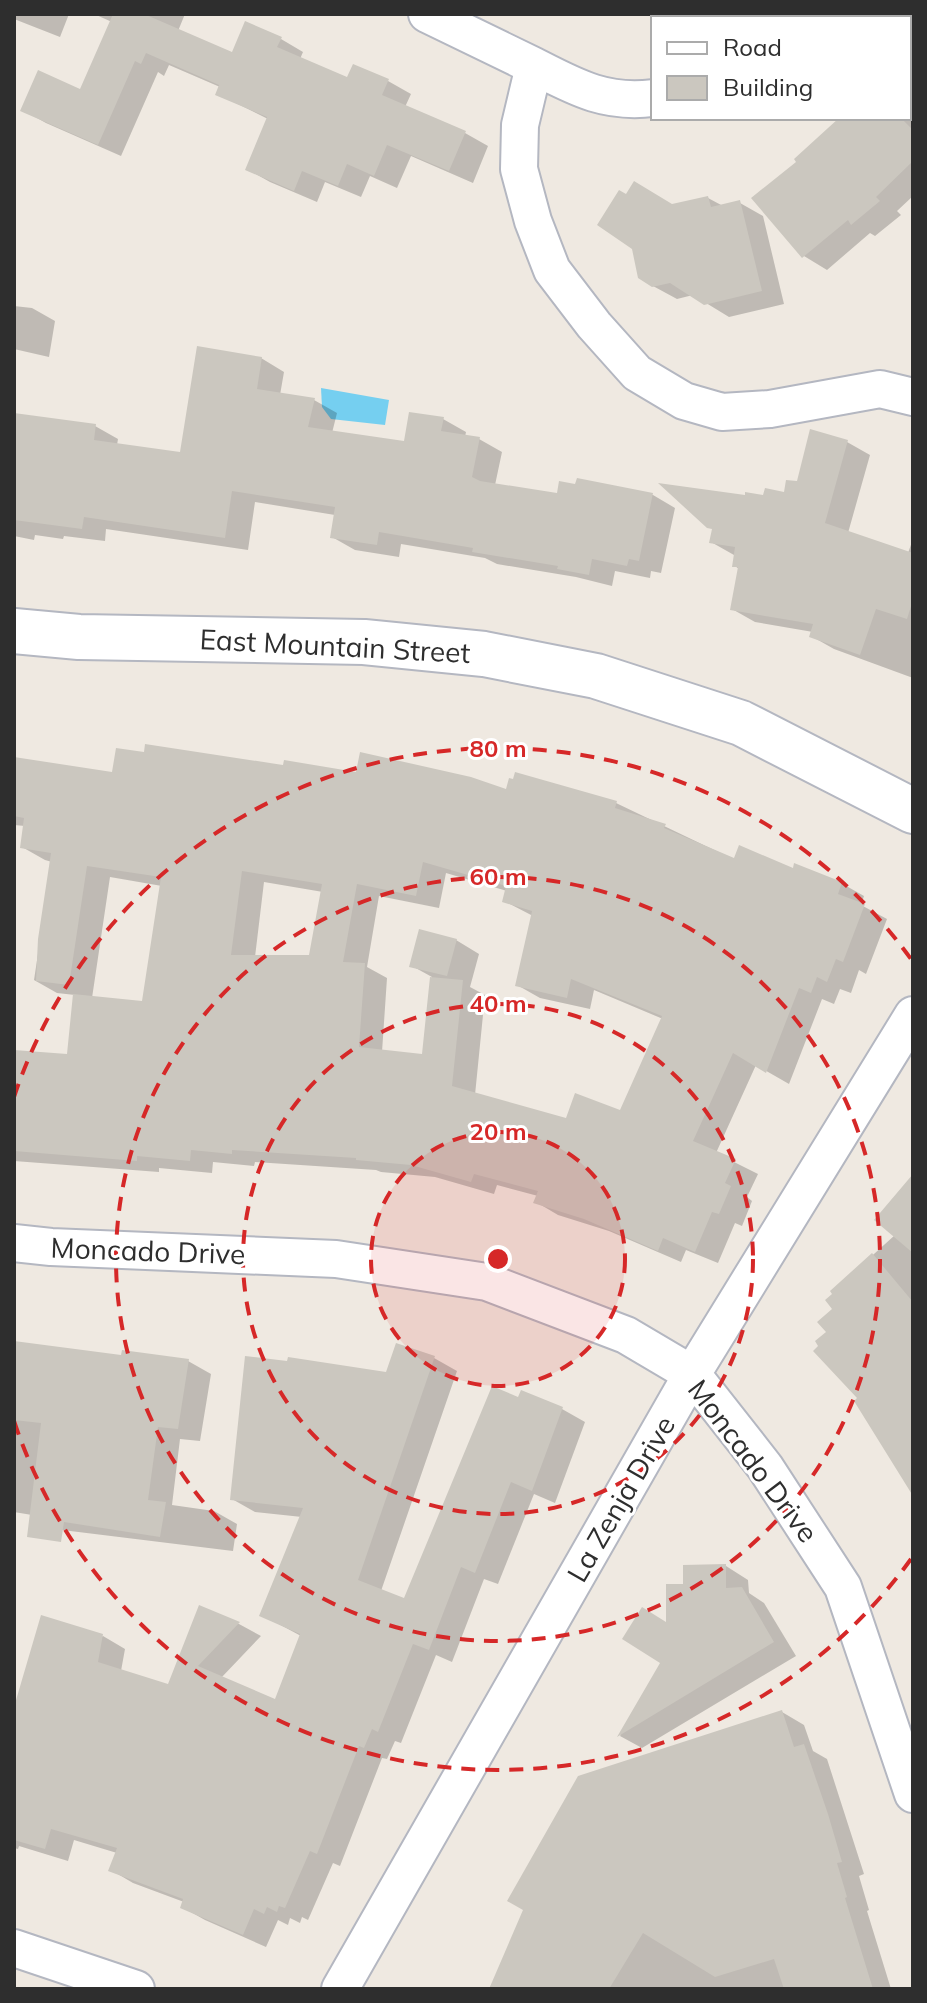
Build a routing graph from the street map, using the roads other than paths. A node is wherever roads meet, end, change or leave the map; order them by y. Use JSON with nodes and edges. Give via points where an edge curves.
{"nodes":[{"id":1,"x":427,"y":14,"type":"edge"},
{"id":2,"x":534,"y":66,"type":"junction"},
{"id":3,"x":651,"y":98,"type":"edge"},
{"id":4,"x":913,"y":397,"type":"edge"},
{"id":5,"x":14,"y":631,"type":"edge"},
{"id":6,"x":913,"y":811,"type":"edge"},
{"id":7,"x":913,"y":1015,"type":"edge"},
{"id":8,"x":14,"y":1243,"type":"edge"},
{"id":9,"x":692,"y":1374,"type":"junction"},
{"id":10,"x":913,"y":1794,"type":"edge"},
{"id":11,"x":14,"y":1948,"type":"edge"},
{"id":12,"x":136,"y":1989,"type":"edge"},
{"id":13,"x":340,"y":1989,"type":"edge"}],
"edges":[{"from":1,"to":2,"type":"street"},
{"from":2,"to":3,"type":"street","via":[[577,88],[627,101]]},
{"from":2,"to":4,"type":"street","via":[[520,125],[519,169],[533,221],[552,270],[637,373],[684,401],[722,412],[880,389]]},
{"from":5,"to":6,"type":"street","name":"East Mountain Street","via":[[364,642],[484,654],[596,676],[741,723]]},
{"from":7,"to":9,"type":"street","name":"La Zenja Drive"},
{"from":8,"to":9,"type":"street","name":"Moncado Drive","via":[[336,1259],[487,1282],[626,1335]]},
{"from":9,"to":10,"type":"street","name":"Moncado Drive","via":[[765,1467],[843,1587]]},
{"from":9,"to":13,"type":"street","name":"La Zenja Drive"},
{"from":11,"to":12,"type":"street"}]}
